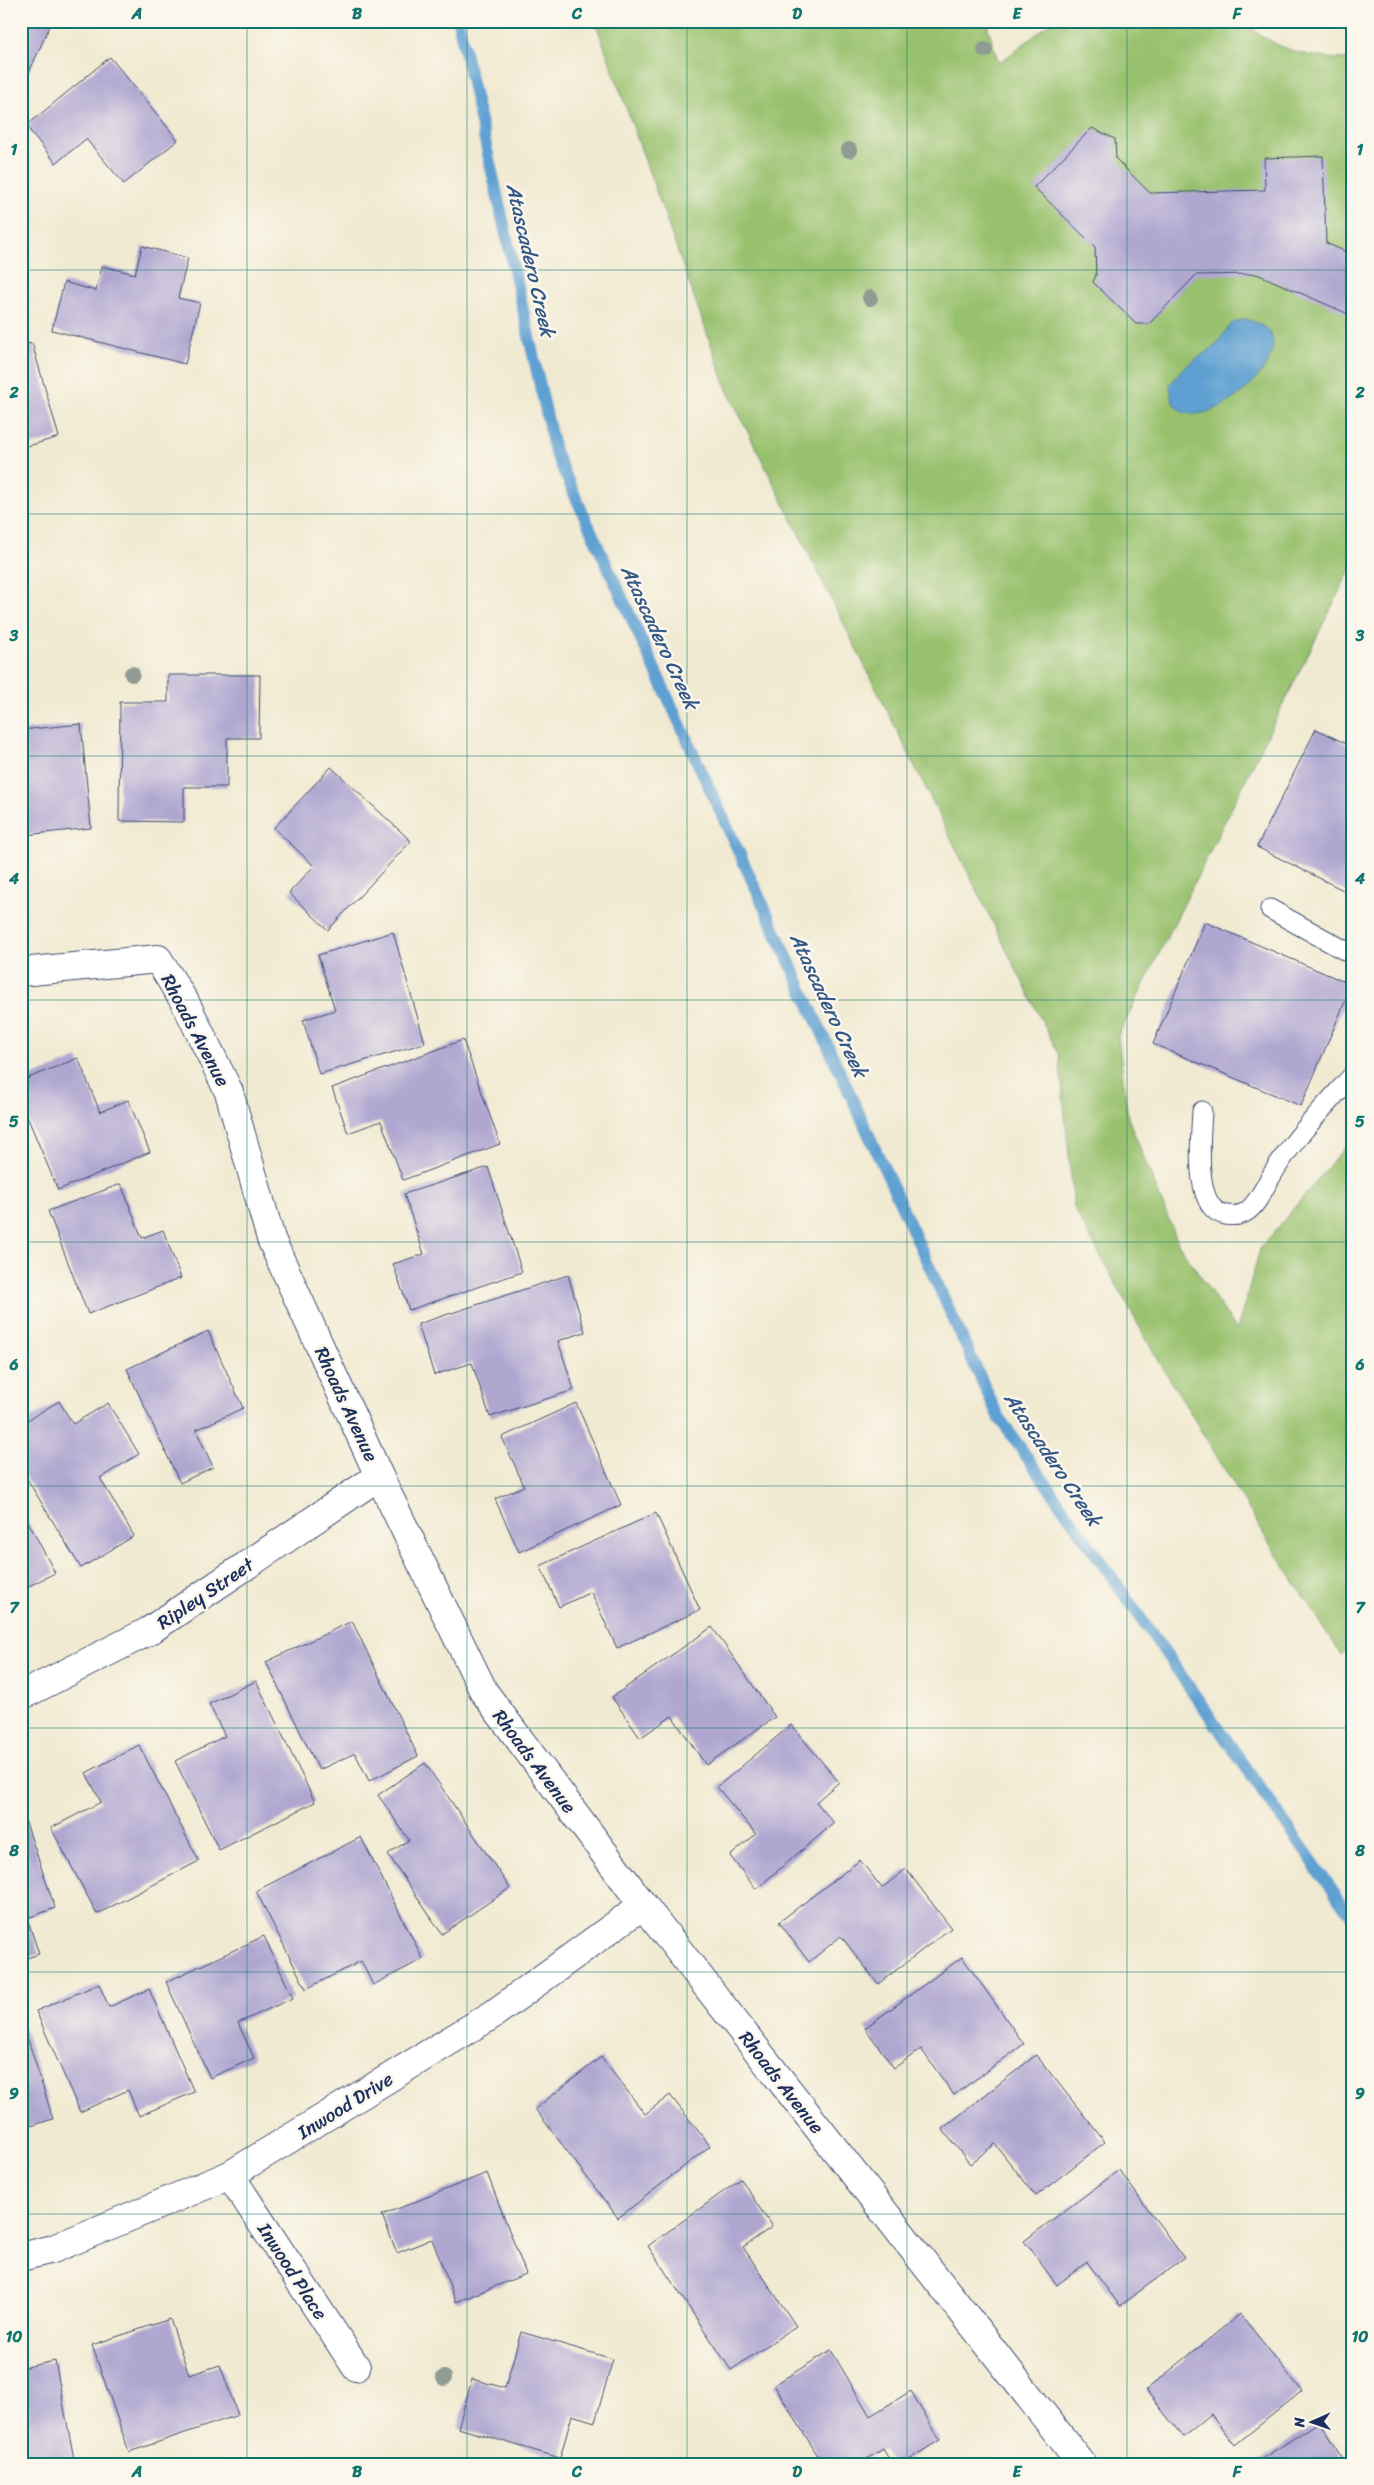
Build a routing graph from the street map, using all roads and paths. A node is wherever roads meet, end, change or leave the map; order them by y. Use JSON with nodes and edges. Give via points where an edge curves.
{"nodes":[{"id":1,"x":1270,"y":909,"type":"dead end"},
{"id":2,"x":1353,"y":955,"type":"edge"},
{"id":3,"x":21,"y":972,"type":"edge"},
{"id":4,"x":1353,"y":1075,"type":"edge"},
{"id":5,"x":1202,"y":1111,"type":"dead end"},
{"id":6,"x":380,"y":1476,"type":"junction"},
{"id":7,"x":21,"y":1696,"type":"edge"},
{"id":8,"x":643,"y":1906,"type":"junction"},
{"id":9,"x":230,"y":2175,"type":"junction"},
{"id":10,"x":21,"y":2258,"type":"edge"},
{"id":11,"x":356,"y":2367,"type":"dead end"},
{"id":12,"x":1082,"y":2464,"type":"edge"}],
"edges":[{"from":1,"to":2,"type":"lane"},
{"from":3,"to":6,"type":"street","name":"Rhoads Avenue","via":[[158,959],[186,1004],[229,1092],[272,1239]]},
{"from":4,"to":5,"type":"lane","via":[[1279,1162],[1259,1198],[1246,1213],[1234,1216],[1221,1214],[1210,1205],[1203,1190],[1199,1154]]},
{"from":6,"to":7,"type":"street","name":"Ripley Street","via":[[149,1631]]},
{"from":6,"to":8,"type":"street","name":"Rhoads Avenue","via":[[484,1692]]},
{"from":8,"to":9,"type":"street","name":"Inwood Drive","via":[[492,2015]]},
{"from":8,"to":12,"type":"street","name":"Rhoads Avenue"},
{"from":9,"to":10,"type":"street","name":"Inwood Drive","via":[[52,2249]]},
{"from":9,"to":11,"type":"street","name":"Inwood Place"}]}
